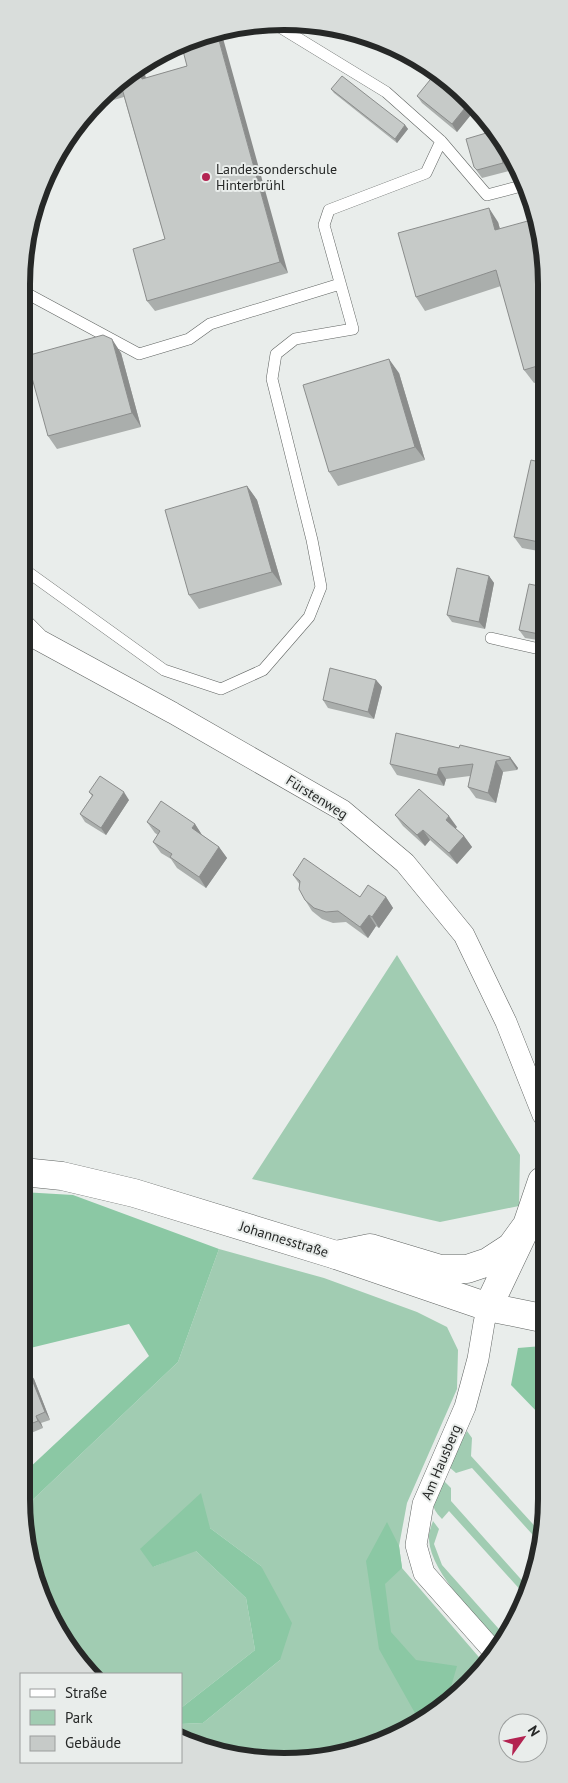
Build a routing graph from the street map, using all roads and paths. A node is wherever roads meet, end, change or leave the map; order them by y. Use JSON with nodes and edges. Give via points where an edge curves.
{"nodes":[{"id":1,"x":285,"y":30,"type":"edge"},
{"id":2,"x":441,"y":141,"type":"junction"},
{"id":3,"x":519,"y":187,"type":"edge"},
{"id":4,"x":340,"y":284,"type":"junction"},
{"id":5,"x":30,"y":294,"type":"edge"},
{"id":6,"x":30,"y":574,"type":"edge"},
{"id":7,"x":30,"y":631,"type":"edge"},
{"id":8,"x":491,"y":638,"type":"dead end"},
{"id":9,"x":538,"y":649,"type":"edge"},
{"id":10,"x":538,"y":1102,"type":"edge"},
{"id":11,"x":30,"y":1173,"type":"edge"},
{"id":12,"x":538,"y":1193,"type":"edge"},
{"id":13,"x":527,"y":1225,"type":"junction"},
{"id":14,"x":336,"y":1255,"type":"junction"},
{"id":15,"x":488,"y":1307,"type":"junction"},
{"id":16,"x":538,"y":1317,"type":"edge"},
{"id":17,"x":491,"y":1647,"type":"edge"}],
"edges":[{"from":1,"to":2,"type":"lane","via":[[386,92]]},
{"from":2,"to":3,"type":"lane","via":[[487,195]]},
{"from":2,"to":4,"type":"lane","via":[[426,173],[329,210],[324,225]]},
{"from":4,"to":5,"type":"lane","via":[[210,324],[189,339],[139,354]]},
{"from":4,"to":6,"type":"lane","via":[[353,329],[295,339],[276,354],[272,379],[312,540],[320,587],[309,617],[263,670],[221,689],[164,670]]},
{"from":7,"to":10,"type":"street","name":"Fürstenweg","via":[[39,640],[342,810],[405,863],[464,935],[506,1022]]},
{"from":8,"to":9,"type":"lane"},
{"from":11,"to":14,"type":"main road","name":"Johannesstraße","via":[[62,1176],[134,1193]]},
{"from":12,"to":13,"type":"main road"},
{"from":13,"to":14,"type":"main road","via":[[511,1247],[488,1262],[467,1269],[440,1269],[370,1248]]},
{"from":13,"to":15,"type":"main road"},
{"from":14,"to":15,"type":"main road","name":"Johannesstraße"},
{"from":15,"to":16,"type":"main road","name":"Johannesstraße"},
{"from":15,"to":17,"type":"street","name":"Am Hausberg","via":[[465,1407],[423,1504],[416,1545],[424,1573]]}]}
